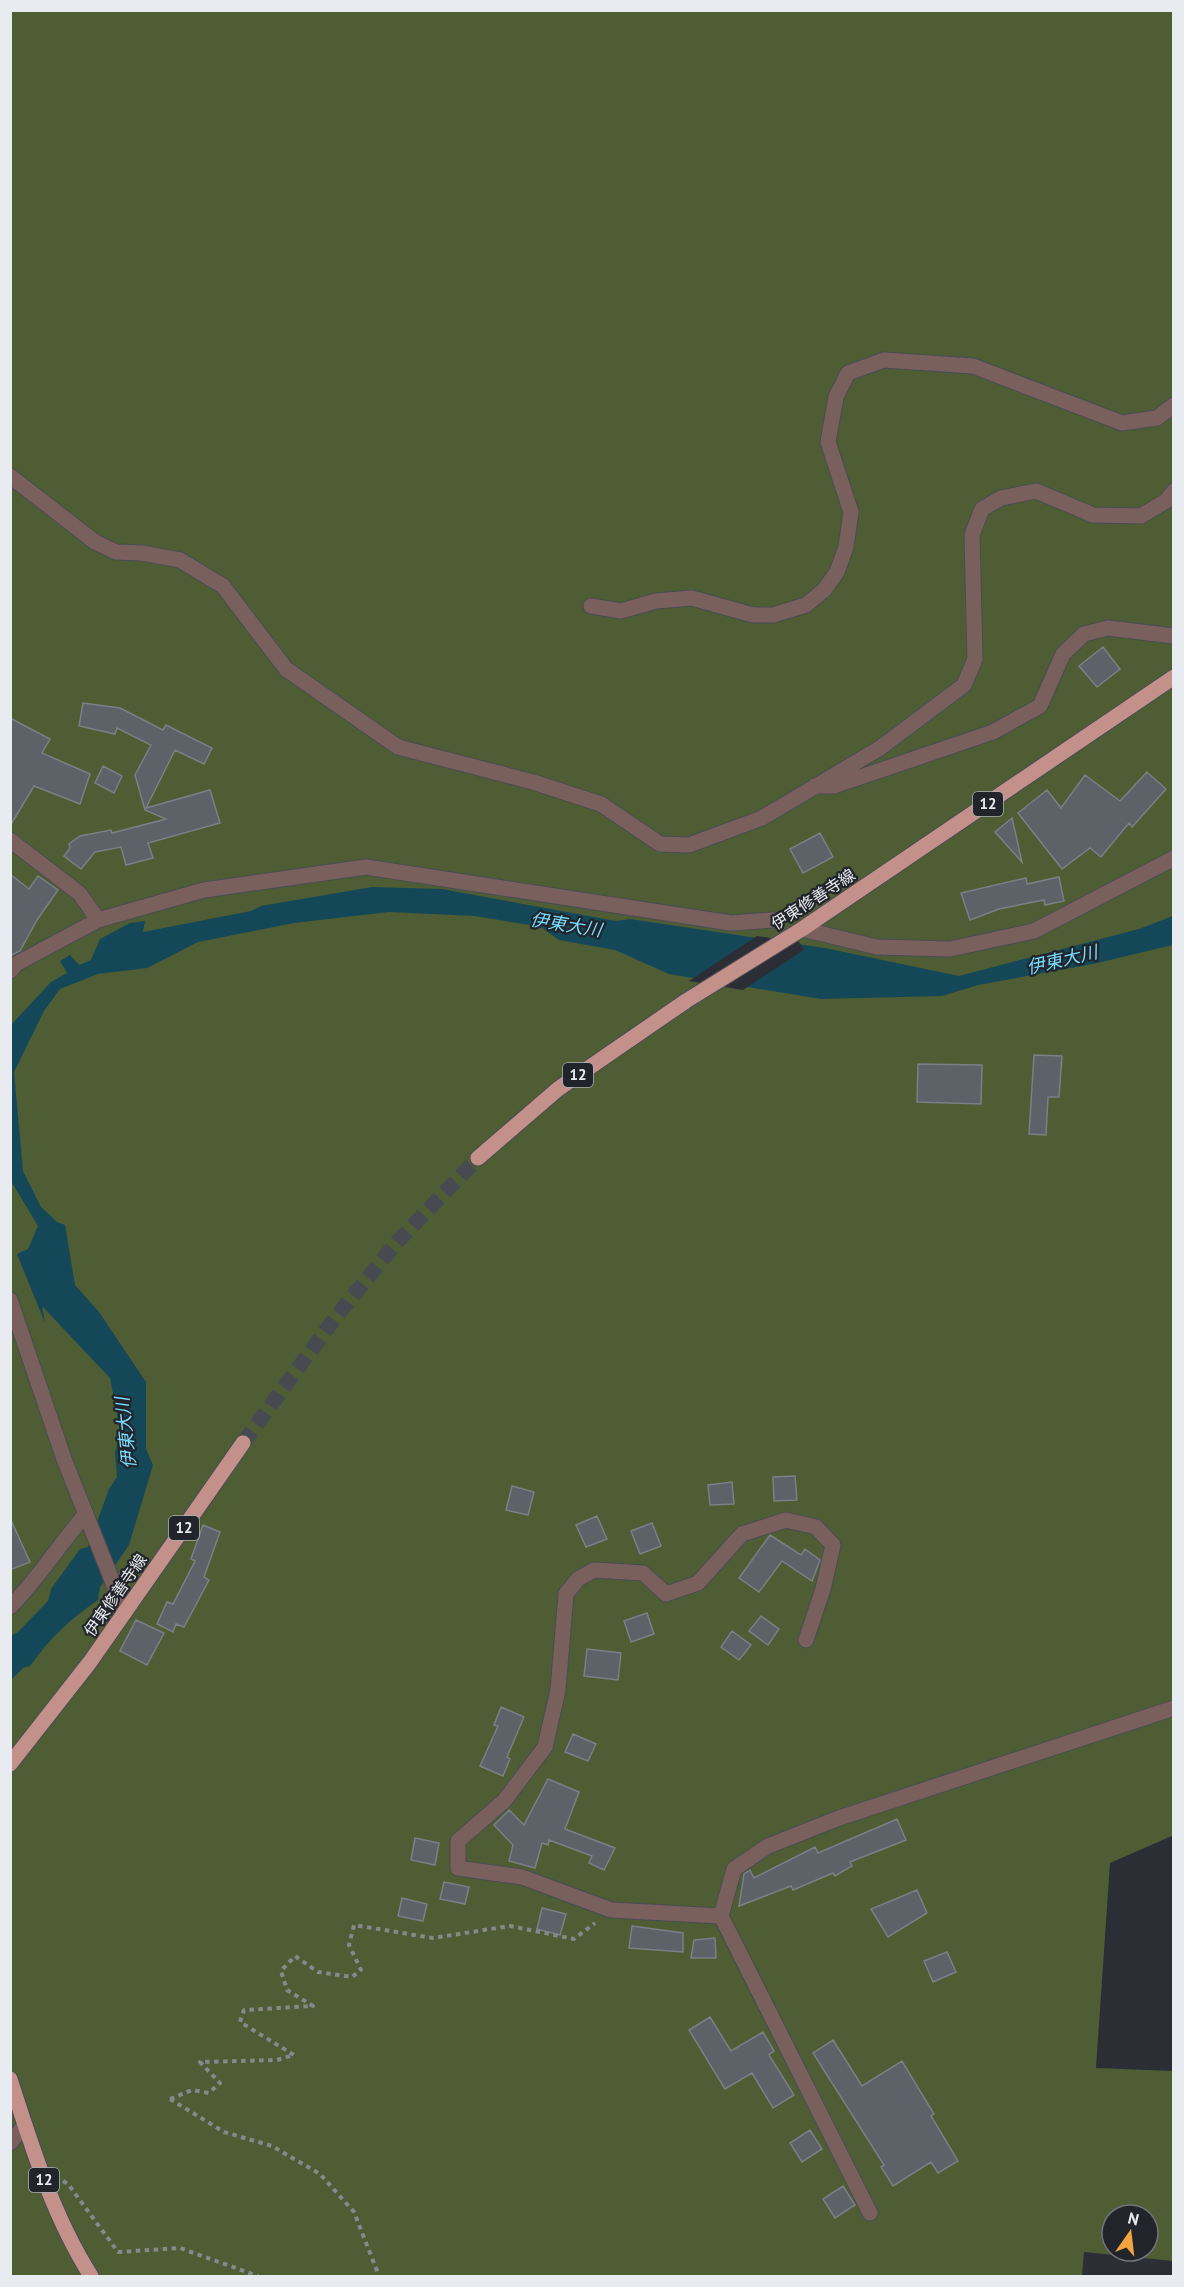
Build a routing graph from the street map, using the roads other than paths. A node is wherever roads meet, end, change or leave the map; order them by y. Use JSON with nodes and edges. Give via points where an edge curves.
{"nodes":[{"id":1,"x":1173,"y":405,"type":"edge"},
{"id":2,"x":10,"y":476,"type":"edge"},
{"id":3,"x":1173,"y":491,"type":"edge"},
{"id":4,"x":591,"y":606,"type":"dead end"},
{"id":5,"x":1173,"y":636,"type":"edge"},
{"id":6,"x":1173,"y":677,"type":"edge"},
{"id":7,"x":813,"y":786,"type":"junction"},
{"id":8,"x":10,"y":840,"type":"edge"},
{"id":9,"x":1173,"y":858,"type":"edge"},
{"id":10,"x":98,"y":920,"type":"junction"},
{"id":11,"x":773,"y":920,"type":"dead end"},
{"id":12,"x":802,"y":930,"type":"junction"},
{"id":13,"x":10,"y":971,"type":"edge"},
{"id":14,"x":478,"y":1158,"type":"tunnel mouth"},
{"id":15,"x":10,"y":1300,"type":"edge"},
{"id":16,"x":243,"y":1443,"type":"tunnel mouth"},
{"id":17,"x":85,"y":1515,"type":"junction"},
{"id":18,"x":10,"y":1607,"type":"edge"},
{"id":19,"x":125,"y":1613,"type":"junction"},
{"id":20,"x":806,"y":1640,"type":"dead end"},
{"id":21,"x":1173,"y":1708,"type":"edge"},
{"id":22,"x":10,"y":1764,"type":"edge"},
{"id":23,"x":721,"y":1916,"type":"junction"},
{"id":24,"x":10,"y":2079,"type":"edge"},
{"id":25,"x":25,"y":2125,"type":"junction"},
{"id":26,"x":10,"y":2143,"type":"edge"},
{"id":27,"x":870,"y":2213,"type":"dead end"},
{"id":28,"x":91,"y":2277,"type":"edge"}],
"edges":[{"from":1,"to":4,"type":"street","via":[[1158,418],[1122,423],[973,366],[884,360],[848,373],[836,397],[828,442],[851,512],[846,547],[837,572],[824,590],[806,605],[773,615],[753,615],[692,598],[621,611]]},
{"from":2,"to":7,"type":"street","via":[[95,542],[116,552],[180,560],[223,586],[286,669],[398,747],[601,804],[660,844],[689,845],[762,818]]},
{"from":3,"to":7,"type":"street","via":[[1166,501],[1141,516],[1093,515],[1036,491],[1001,498],[982,510],[972,535],[975,659],[964,685],[880,748]]},
{"from":5,"to":7,"type":"street","via":[[1108,628],[1084,634],[1063,654],[1041,706],[993,732],[834,786]]},
{"from":6,"to":12,"type":"main road","name":"伊東修善寺線","number":"12"},
{"from":8,"to":10,"type":"street","via":[[80,894]]},
{"from":9,"to":12,"type":"street","via":[[1034,931],[950,949],[877,947]]},
{"from":10,"to":11,"type":"street","via":[[204,890],[366,867],[731,923]]},
{"from":10,"to":13,"type":"street","via":[[16,964]]},
{"from":12,"to":14,"type":"main road","name":"伊東修善寺線","number":"12","via":[[686,1002],[558,1089]]},
{"from":15,"to":17,"type":"street"},
{"from":16,"to":19,"type":"main road","name":"伊東修善寺線","number":"12"},
{"from":17,"to":18,"type":"street","via":[[33,1585]]},
{"from":17,"to":19,"type":"street"},
{"from":19,"to":22,"type":"main road","name":"伊東修善寺線","number":"12"},
{"from":20,"to":23,"type":"street","via":[[833,1545],[816,1527],[786,1520],[742,1534],[698,1583],[666,1594],[643,1573],[594,1570],[578,1579],[566,1594],[558,1690],[545,1747],[504,1801],[458,1841],[458,1868],[522,1877],[611,1910]]},
{"from":21,"to":23,"type":"street","via":[[840,1818],[768,1846],[734,1869]]},
{"from":23,"to":27,"type":"street"},
{"from":24,"to":25,"type":"main road","number":"12"},
{"from":25,"to":26,"type":"street"},
{"from":25,"to":28,"type":"main road","number":"12","via":[[74,2250]]}]}
